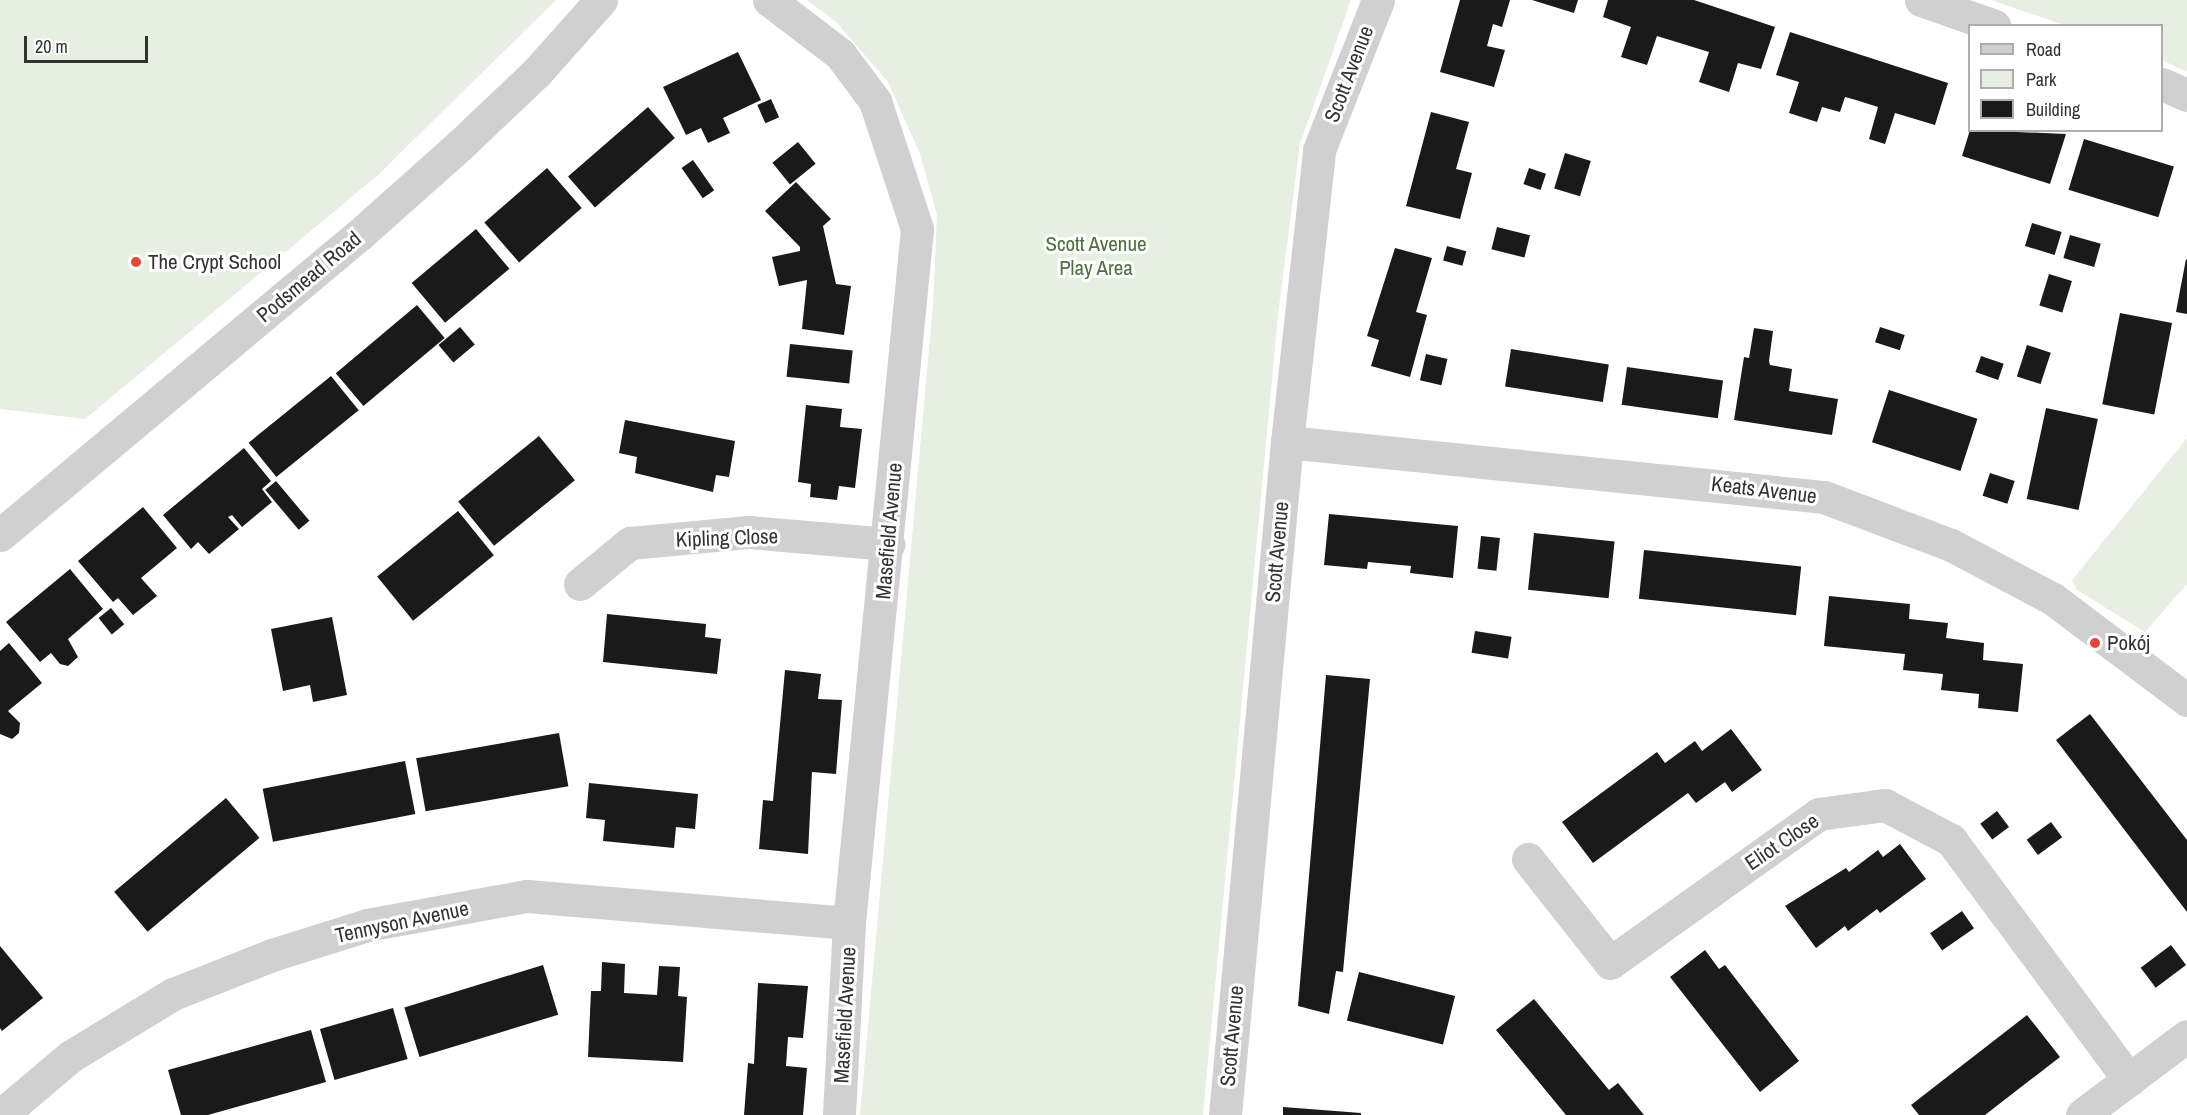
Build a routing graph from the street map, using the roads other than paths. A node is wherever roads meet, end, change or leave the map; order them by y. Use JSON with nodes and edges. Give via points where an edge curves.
{"nodes":[{"id":1,"x":601,"y":0,"type":"edge"},
{"id":2,"x":769,"y":0,"type":"edge"},
{"id":3,"x":1378,"y":0,"type":"edge"},
{"id":4,"x":1921,"y":0,"type":"edge"},
{"id":5,"x":1989,"y":24,"type":"edge"},
{"id":6,"x":2163,"y":84,"type":"edge"},
{"id":7,"x":2187,"y":95,"type":"edge"},
{"id":8,"x":1287,"y":442,"type":"junction"},
{"id":9,"x":0,"y":536,"type":"edge"},
{"id":10,"x":888,"y":544,"type":"junction"},
{"id":11,"x":580,"y":584,"type":"dead end"},
{"id":12,"x":2187,"y":700,"type":"edge"},
{"id":13,"x":1528,"y":859,"type":"dead end"},
{"id":14,"x":849,"y":923,"type":"junction"},
{"id":15,"x":2187,"y":1036,"type":"edge"},
{"id":16,"x":2129,"y":1080,"type":"junction"},
{"id":17,"x":1,"y":1115,"type":"edge"},
{"id":18,"x":840,"y":1115,"type":"edge"},
{"id":19,"x":1225,"y":1115,"type":"edge"},
{"id":20,"x":2082,"y":1115,"type":"edge"}],
"edges":[{"from":1,"to":9,"type":"street","name":"Podsmead Road","via":[[536,73],[434,169]]},
{"from":2,"to":10,"type":"street","name":"Masefield Avenue","via":[[840,54],[875,101],[917,229]]},
{"from":3,"to":8,"type":"street","name":"Scott Avenue","via":[[1319,150]]},
{"from":4,"to":5,"type":"street"},
{"from":6,"to":7,"type":"street"},
{"from":8,"to":12,"type":"street","name":"Keats Avenue","via":[[1824,497],[1951,545],[2053,600]]},
{"from":8,"to":19,"type":"street","name":"Scott Avenue"},
{"from":10,"to":11,"type":"street","name":"Kipling Close","via":[[749,532],[630,543]]},
{"from":10,"to":14,"type":"street","name":"Masefield Avenue"},
{"from":13,"to":16,"type":"street","name":"Eliot Close","via":[[1610,963],[1819,814],[1862,805],[1885,805],[1951,840]]},
{"from":14,"to":17,"type":"street","name":"Tennyson Avenue","via":[[527,896],[367,926],[272,955],[173,994],[71,1056]]},
{"from":14,"to":18,"type":"street","name":"Masefield Avenue"},
{"from":15,"to":16,"type":"street"},
{"from":16,"to":20,"type":"street"}]}
